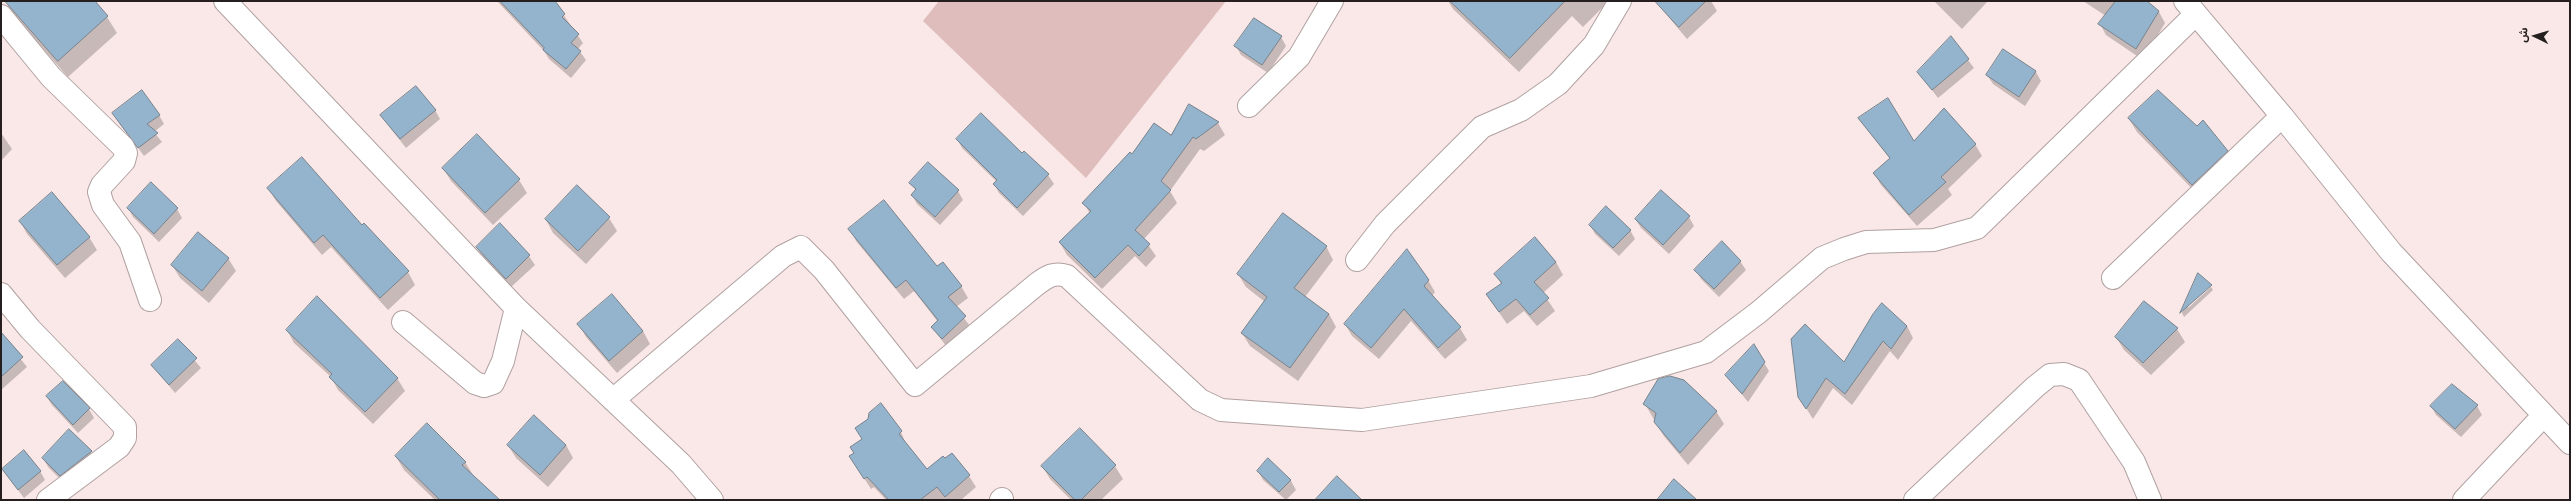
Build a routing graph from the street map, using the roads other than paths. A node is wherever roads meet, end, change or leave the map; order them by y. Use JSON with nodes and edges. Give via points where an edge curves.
{"nodes":[{"id":1,"x":225,"y":1,"type":"edge"},
{"id":2,"x":1332,"y":1,"type":"edge"},
{"id":3,"x":1620,"y":1,"type":"edge"},
{"id":4,"x":2190,"y":8,"type":"edge"},
{"id":5,"x":1,"y":16,"type":"edge"},
{"id":6,"x":1249,"y":106,"type":"dead end"},
{"id":7,"x":2282,"y":116,"type":"junction"},
{"id":8,"x":1357,"y":260,"type":"dead end"},
{"id":9,"x":2113,"y":278,"type":"dead end"},
{"id":10,"x":1,"y":294,"type":"edge"},
{"id":11,"x":150,"y":300,"type":"dead end"},
{"id":12,"x":516,"y":308,"type":"junction"},
{"id":13,"x":403,"y":322,"type":"dead end"},
{"id":14,"x":613,"y":400,"type":"junction"},
{"id":15,"x":2543,"y":416,"type":"junction"},
{"id":16,"x":2570,"y":443,"type":"edge"},
{"id":17,"x":48,"y":500,"type":"edge"},
{"id":18,"x":712,"y":500,"type":"edge"},
{"id":19,"x":1915,"y":500,"type":"edge"},
{"id":20,"x":2150,"y":500,"type":"edge"},
{"id":21,"x":2464,"y":500,"type":"edge"}],
"edges":[{"from":1,"to":12,"type":"street"},
{"from":2,"to":6,"type":"street","via":[[1299,57]]},
{"from":3,"to":8,"type":"street","via":[[1594,45],[1558,84],[1521,110],[1482,127],[1385,224]]},
{"from":4,"to":7,"type":"street"},
{"from":4,"to":14,"type":"street","via":[[1977,228],[1934,240],[1866,242],[1844,248],[1822,258],[1759,312],[1706,352],[1591,386],[1362,420],[1220,410],[1200,400],[1067,276],[1058,273],[1037,284],[915,385],[824,270],[801,247],[783,256]]},
{"from":5,"to":11,"type":"street","via":[[51,76],[123,147],[126,154],[124,161],[102,185],[99,192],[103,205],[130,242]]},
{"from":7,"to":9,"type":"street"},
{"from":7,"to":15,"type":"street","via":[[2390,252]]},
{"from":10,"to":17,"type":"street","via":[[30,329],[125,427],[126,438],[119,447]]},
{"from":12,"to":13,"type":"street","via":[[503,361],[493,383],[484,386],[475,383]]},
{"from":12,"to":14,"type":"street"},
{"from":14,"to":18,"type":"street","via":[[681,464]]},
{"from":15,"to":16,"type":"street"},
{"from":15,"to":21,"type":"street"},
{"from":19,"to":20,"type":"street","via":[[2035,387],[2050,375],[2064,374],[2079,380],[2134,462]]}]}
